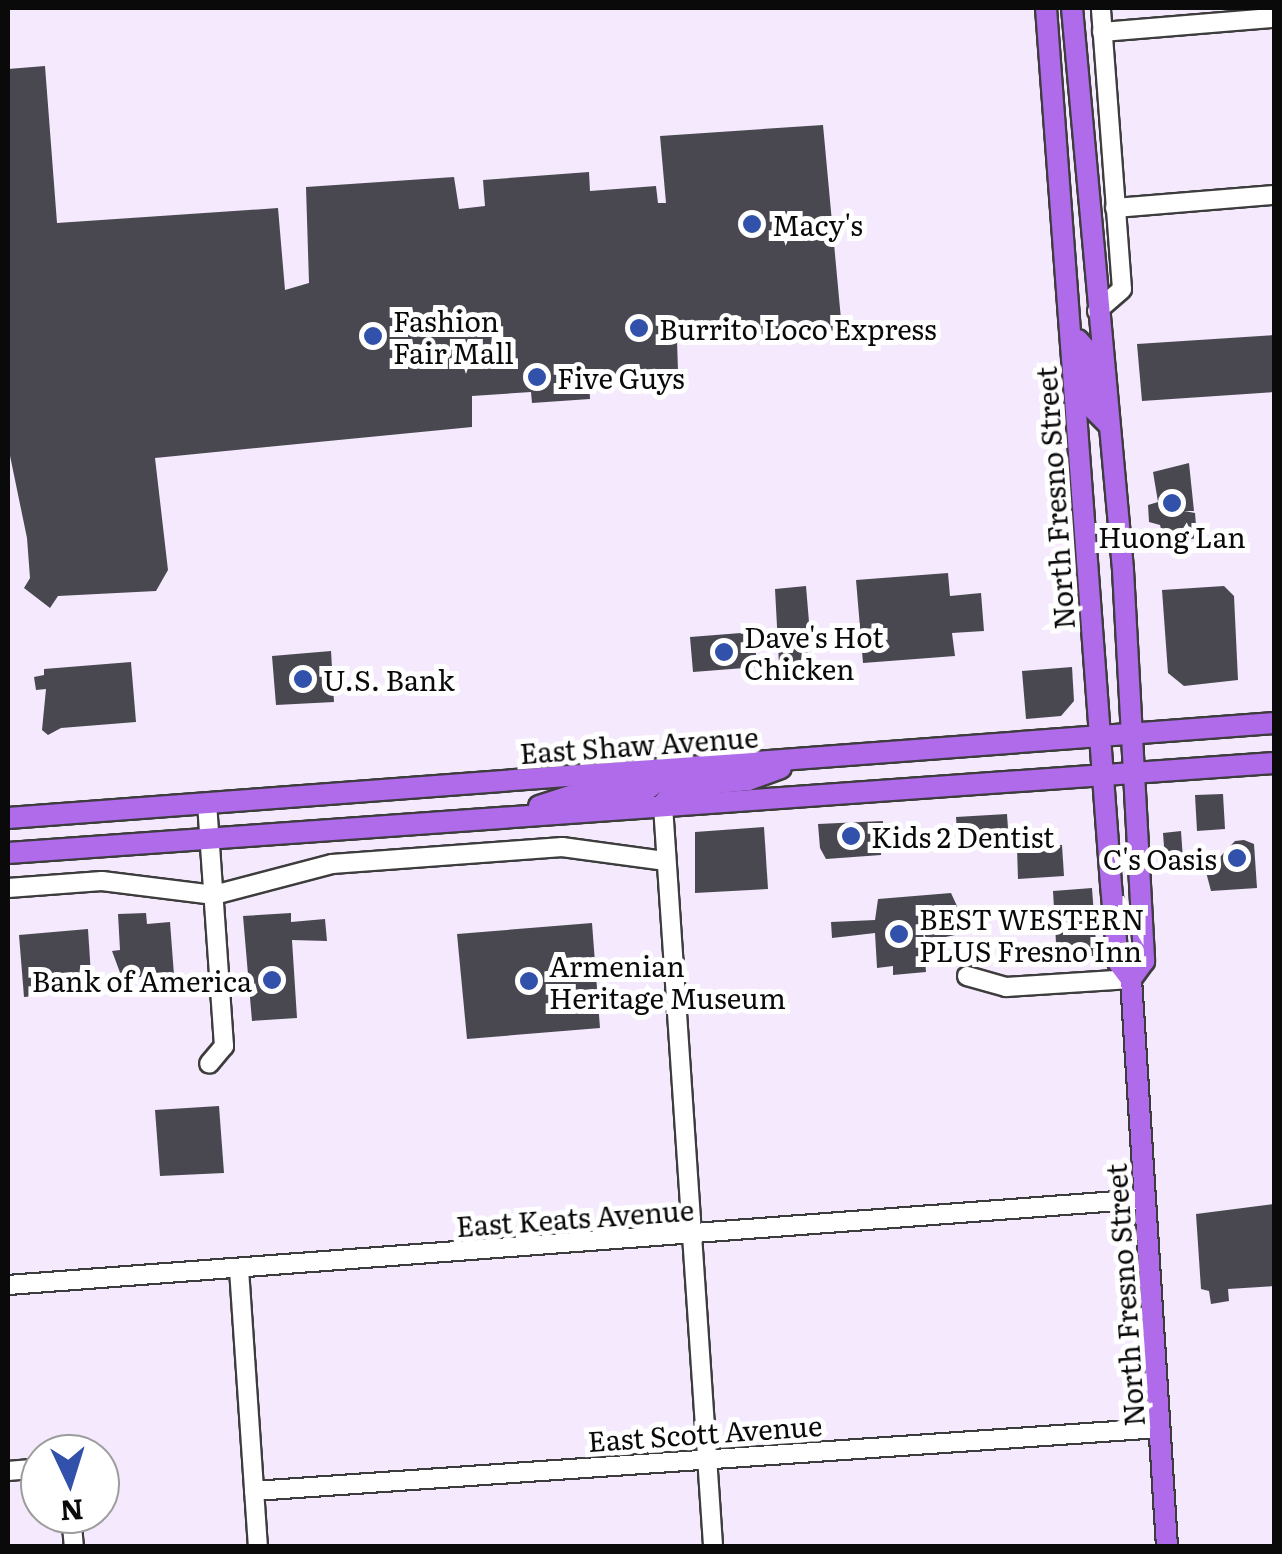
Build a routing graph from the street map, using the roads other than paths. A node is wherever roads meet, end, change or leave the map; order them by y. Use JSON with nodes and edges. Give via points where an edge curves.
{"nodes":[{"id":1,"x":1046,"y":8,"type":"edge"},
{"id":2,"x":1072,"y":8,"type":"edge"},
{"id":3,"x":1101,"y":8,"type":"edge"},
{"id":4,"x":1274,"y":18,"type":"edge"},
{"id":5,"x":1102,"y":32,"type":"junction"},
{"id":6,"x":1274,"y":196,"type":"edge"},
{"id":7,"x":1116,"y":208,"type":"junction"},
{"id":8,"x":1096,"y":311,"type":"junction"},
{"id":9,"x":1070,"y":330,"type":"junction"},
{"id":10,"x":1108,"y":425,"type":"junction"},
{"id":11,"x":1274,"y":724,"type":"edge"},
{"id":12,"x":1131,"y":734,"type":"junction"},
{"id":13,"x":1099,"y":736,"type":"junction"},
{"id":14,"x":806,"y":759,"type":"junction"},
{"id":15,"x":1274,"y":763,"type":"edge"},
{"id":16,"x":672,"y":769,"type":"junction"},
{"id":17,"x":1132,"y":774,"type":"junction"},
{"id":18,"x":1102,"y":776,"type":"junction"},
{"id":19,"x":207,"y":803,"type":"junction"},
{"id":20,"x":662,"y":806,"type":"junction"},
{"id":21,"x":504,"y":816,"type":"junction"},
{"id":22,"x":8,"y":818,"type":"edge"},
{"id":23,"x":209,"y":838,"type":"junction"},
{"id":24,"x":8,"y":853,"type":"edge"},
{"id":25,"x":666,"y":862,"type":"junction"},
{"id":26,"x":8,"y":888,"type":"edge"},
{"id":27,"x":214,"y":894,"type":"junction"},
{"id":28,"x":967,"y":976,"type":"dead end"},
{"id":29,"x":1131,"y":980,"type":"junction"},
{"id":30,"x":209,"y":1064,"type":"dead end"},
{"id":31,"x":1146,"y":1199,"type":"junction"},
{"id":32,"x":692,"y":1237,"type":"junction"},
{"id":33,"x":240,"y":1269,"type":"junction"},
{"id":34,"x":8,"y":1285,"type":"edge"},
{"id":35,"x":1160,"y":1428,"type":"junction"},
{"id":36,"x":707,"y":1459,"type":"junction"},
{"id":37,"x":254,"y":1491,"type":"junction"},
{"id":38,"x":258,"y":1546,"type":"edge"},
{"id":39,"x":713,"y":1546,"type":"edge"},
{"id":40,"x":1168,"y":1546,"type":"edge"}],
"edges":[{"from":1,"to":9,"type":"main road","name":"North Fresno Street"},
{"from":2,"to":8,"type":"main road","name":"North Fresno Street"},
{"from":3,"to":5,"type":"street"},
{"from":4,"to":5,"type":"street"},
{"from":5,"to":7,"type":"street"},
{"from":6,"to":7,"type":"street"},
{"from":7,"to":8,"type":"street","via":[[1122,289]]},
{"from":8,"to":10,"type":"main road","name":"North Fresno Street"},
{"from":9,"to":10,"type":"main road","via":[[1085,348],[1092,408]]},
{"from":9,"to":13,"type":"main road","name":"North Fresno Street"},
{"from":10,"to":12,"type":"main road","name":"North Fresno Street"},
{"from":11,"to":12,"type":"main road","name":"East Shaw Avenue"},
{"from":12,"to":13,"type":"main road","name":"East Shaw Avenue"},
{"from":12,"to":17,"type":"main road","name":"North Fresno Street"},
{"from":13,"to":14,"type":"main road","name":"East Shaw Avenue"},
{"from":13,"to":18,"type":"main road","name":"North Fresno Street"},
{"from":14,"to":16,"type":"main road","name":"East Shaw Avenue"},
{"from":14,"to":20,"type":"main road","via":[[748,780],[676,787]]},
{"from":15,"to":17,"type":"main road"},
{"from":16,"to":19,"type":"main road","name":"East Shaw Avenue"},
{"from":16,"to":21,"type":"main road","via":[[649,788],[577,794]]},
{"from":17,"to":18,"type":"main road"},
{"from":17,"to":29,"type":"main road","name":"North Fresno Street","via":[[1144,961]]},
{"from":18,"to":20,"type":"main road"},
{"from":18,"to":29,"type":"main road","name":"North Fresno Street","via":[[1118,962]]},
{"from":19,"to":22,"type":"main road","name":"East Shaw Avenue"},
{"from":19,"to":23,"type":"street"},
{"from":20,"to":21,"type":"main road"},
{"from":20,"to":25,"type":"street"},
{"from":21,"to":23,"type":"main road"},
{"from":23,"to":24,"type":"main road"},
{"from":23,"to":27,"type":"street"},
{"from":25,"to":27,"type":"street","via":[[562,847],[332,864]]},
{"from":25,"to":32,"type":"street"},
{"from":26,"to":27,"type":"street","via":[[102,881]]},
{"from":27,"to":30,"type":"street","via":[[224,1046]]},
{"from":28,"to":29,"type":"street","via":[[1006,987]]},
{"from":29,"to":31,"type":"main road","name":"North Fresno Street"},
{"from":31,"to":32,"type":"street","name":"East Keats Avenue"},
{"from":31,"to":35,"type":"main road","name":"North Fresno Street"},
{"from":32,"to":33,"type":"street","name":"East Keats Avenue"},
{"from":32,"to":36,"type":"street"},
{"from":33,"to":34,"type":"street","name":"East Keats Avenue"},
{"from":33,"to":37,"type":"street"},
{"from":35,"to":36,"type":"street","name":"East Scott Avenue"},
{"from":35,"to":40,"type":"main road","name":"North Fresno Street"},
{"from":36,"to":37,"type":"street","name":"East Scott Avenue"},
{"from":36,"to":39,"type":"street"},
{"from":37,"to":38,"type":"street"}]}
